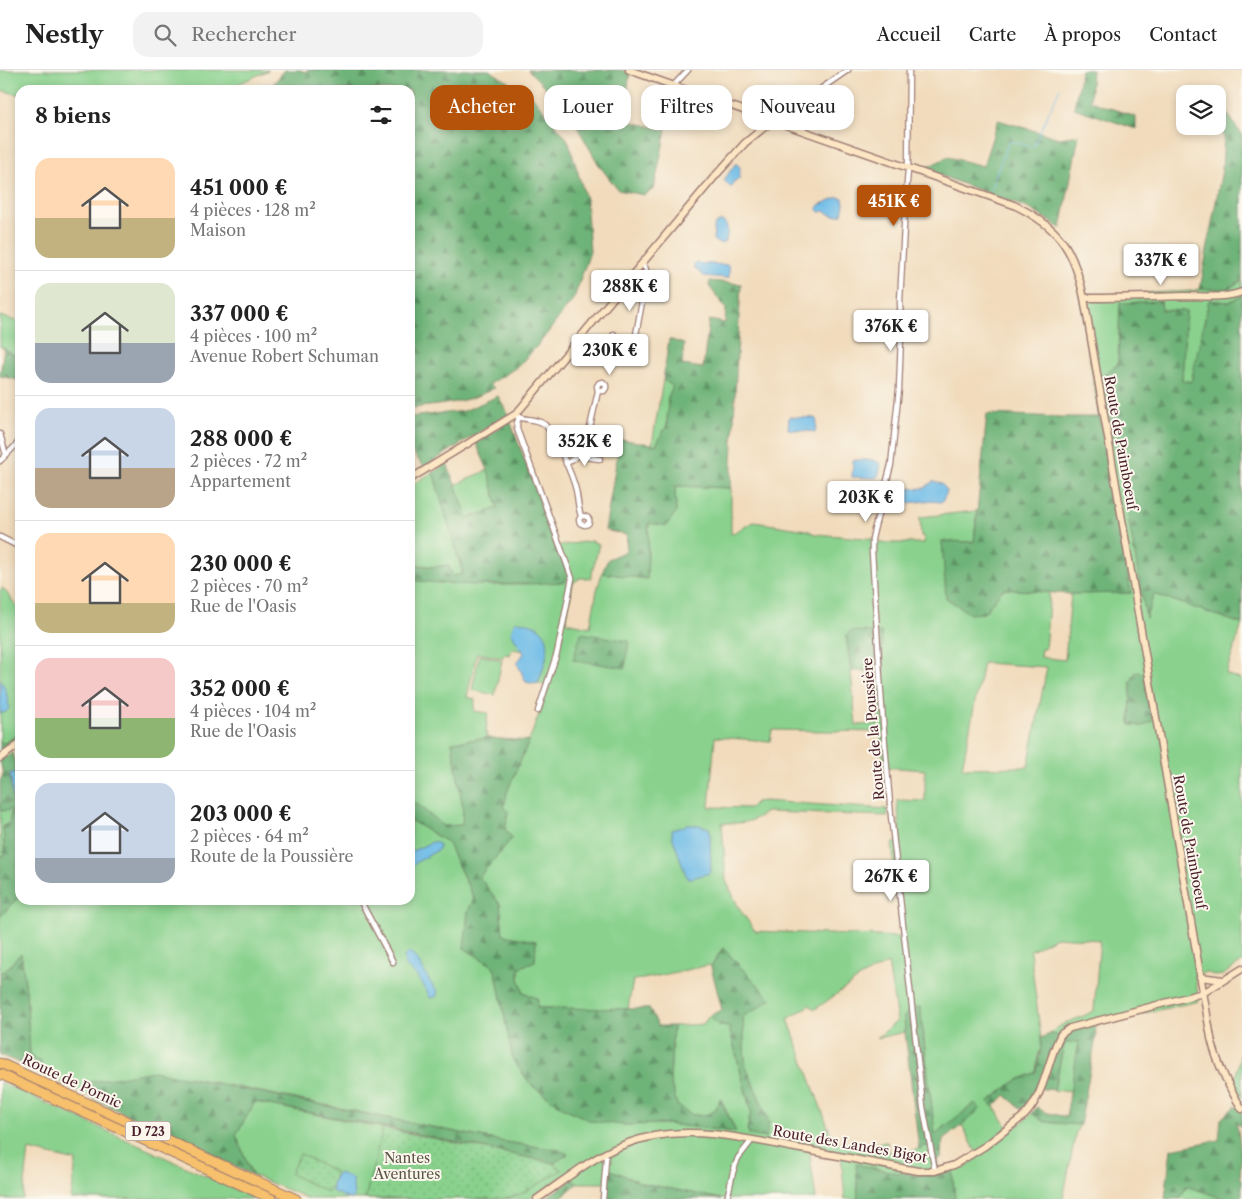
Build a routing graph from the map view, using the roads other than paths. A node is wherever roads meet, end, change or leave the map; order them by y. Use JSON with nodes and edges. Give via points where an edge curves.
{"nodes":[{"id":1,"x":629,"y":70,"type":"edge"},
{"id":2,"x":688,"y":70,"type":"edge"},
{"id":3,"x":848,"y":70,"type":"edge"},
{"id":4,"x":909,"y":70,"type":"edge"},
{"id":5,"x":670,"y":85,"type":"edge"},
{"id":6,"x":674,"y":85,"type":"edge"},
{"id":7,"x":826,"y":85,"type":"edge"},
{"id":8,"x":760,"y":130,"type":"edge"},
{"id":9,"x":800,"y":130,"type":"edge"},
{"id":10,"x":908,"y":168,"type":"junction"},
{"id":11,"x":866,"y":202,"type":"dead end"},
{"id":12,"x":905,"y":208,"type":"junction"},
{"id":13,"x":642,"y":264,"type":"junction"},
{"id":14,"x":1242,"y":292,"type":"edge"},
{"id":15,"x":1084,"y":298,"type":"junction"},
{"id":16,"x":614,"y":334,"type":"dead end"},
{"id":17,"x":575,"y":343,"type":"junction"},
{"id":18,"x":632,"y":356,"type":"dead end"},
{"id":19,"x":598,"y":391,"type":"dead end"},
{"id":20,"x":517,"y":416,"type":"junction"},
{"id":21,"x":0,"y":434,"type":"edge"},
{"id":22,"x":15,"y":446,"type":"edge"},
{"id":23,"x":581,"y":453,"type":"junction"},
{"id":24,"x":6,"y":455,"type":"junction"},
{"id":25,"x":600,"y":460,"type":"dead end"},
{"id":26,"x":0,"y":461,"type":"edge"},
{"id":27,"x":566,"y":464,"type":"junction"},
{"id":28,"x":415,"y":476,"type":"edge"},
{"id":29,"x":581,"y":516,"type":"dead end"},
{"id":30,"x":1,"y":539,"type":"edge"},
{"id":31,"x":15,"y":545,"type":"edge"},
{"id":32,"x":538,"y":711,"type":"dead end"},
{"id":33,"x":15,"y":748,"type":"edge"},
{"id":34,"x":0,"y":758,"type":"edge"},
{"id":35,"x":363,"y":905,"type":"edge"},
{"id":36,"x":392,"y":962,"type":"dead end"},
{"id":37,"x":1242,"y":969,"type":"edge"},
{"id":38,"x":1200,"y":977,"type":"junction"},
{"id":39,"x":1224,"y":980,"type":"junction"},
{"id":40,"x":1203,"y":993,"type":"junction"},
{"id":41,"x":0,"y":1063,"type":"edge"},
{"id":42,"x":0,"y":1074,"type":"edge"},
{"id":43,"x":1242,"y":1109,"type":"edge"},
{"id":44,"x":752,"y":1140,"type":"junction"},
{"id":45,"x":605,"y":1153,"type":"junction"},
{"id":46,"x":935,"y":1171,"type":"junction"},
{"id":47,"x":264,"y":1196,"type":"edge"},
{"id":48,"x":272,"y":1199,"type":"edge"},
{"id":49,"x":296,"y":1199,"type":"edge"},
{"id":50,"x":537,"y":1199,"type":"edge"},
{"id":51,"x":604,"y":1199,"type":"edge"},
{"id":52,"x":727,"y":1199,"type":"edge"}],
"edges":[{"from":1,"to":5,"type":"street","name":"Route de Paimboeuf"},
{"from":2,"to":6,"type":"street"},
{"from":3,"to":7,"type":"street"},
{"from":4,"to":10,"type":"street"},
{"from":8,"to":13,"type":"street","via":[[745,143]]},
{"from":9,"to":10,"type":"street","name":"Route de Paimboeuf"},
{"from":10,"to":12,"type":"street","name":"Route de la Poussière"},
{"from":10,"to":15,"type":"street","name":"Route de Paimboeuf","via":[[1014,205],[1035,216],[1058,235],[1069,251]]},
{"from":11,"to":12,"type":"street","via":[[874,199]]},
{"from":12,"to":46,"type":"street","name":"Route de la Poussière","via":[[900,368],[891,465],[872,539],[872,552],[891,816],[923,1107]]},
{"from":13,"to":17,"type":"street"},
{"from":13,"to":18,"type":"street","via":[[646,269]]},
{"from":14,"to":15,"type":"street","via":[[1218,297]]},
{"from":15,"to":38,"type":"street","name":"Route de Paimboeuf"},
{"from":16,"to":17,"type":"street","via":[[615,350],[612,353]]},
{"from":17,"to":20,"type":"street"},
{"from":19,"to":23,"type":"street","via":[[590,432]]},
{"from":20,"to":27,"type":"street","via":[[546,426]]},
{"from":20,"to":28,"type":"street"},
{"from":20,"to":32,"type":"street","via":[[517,429],[572,578],[558,648]]},
{"from":21,"to":24,"type":"street"},
{"from":22,"to":24,"type":"street"},
{"from":23,"to":25,"type":"street"},
{"from":23,"to":27,"type":"street"},
{"from":24,"to":26,"type":"street"},
{"from":27,"to":29,"type":"street"},
{"from":30,"to":31,"type":"street"},
{"from":33,"to":34,"type":"street"},
{"from":35,"to":36,"type":"street"},
{"from":37,"to":39,"type":"street","name":"Route des Landes Bigot"},
{"from":38,"to":39,"type":"street"},
{"from":38,"to":40,"type":"street","name":"Route de Paimboeuf"},
{"from":39,"to":40,"type":"street","name":"Route des Landes Bigot"},
{"from":40,"to":43,"type":"street","name":"Route de Paimboeuf","via":[[1218,1062]]},
{"from":40,"to":46,"type":"street","name":"Route des Landes Bigot","via":[[1066,1030],[1058,1040],[1035,1103],[1025,1116],[962,1161]]},
{"from":41,"to":49,"type":"highway","name":"Route de Pornic","number":"D 723"},
{"from":42,"to":47,"type":"highway","name":"Route de Pornic","number":"D 723"},
{"from":44,"to":45,"type":"street","via":[[676,1132],[640,1139]]},
{"from":44,"to":46,"type":"street","name":"Route des Landes Bigot"},
{"from":44,"to":52,"type":"street","name":"Route des Landes Bigot","via":[[735,1164]]},
{"from":45,"to":50,"type":"street"},
{"from":45,"to":51,"type":"street"},
{"from":47,"to":48,"type":"highway","name":"Route de Pornic","number":"D 723"}]}
